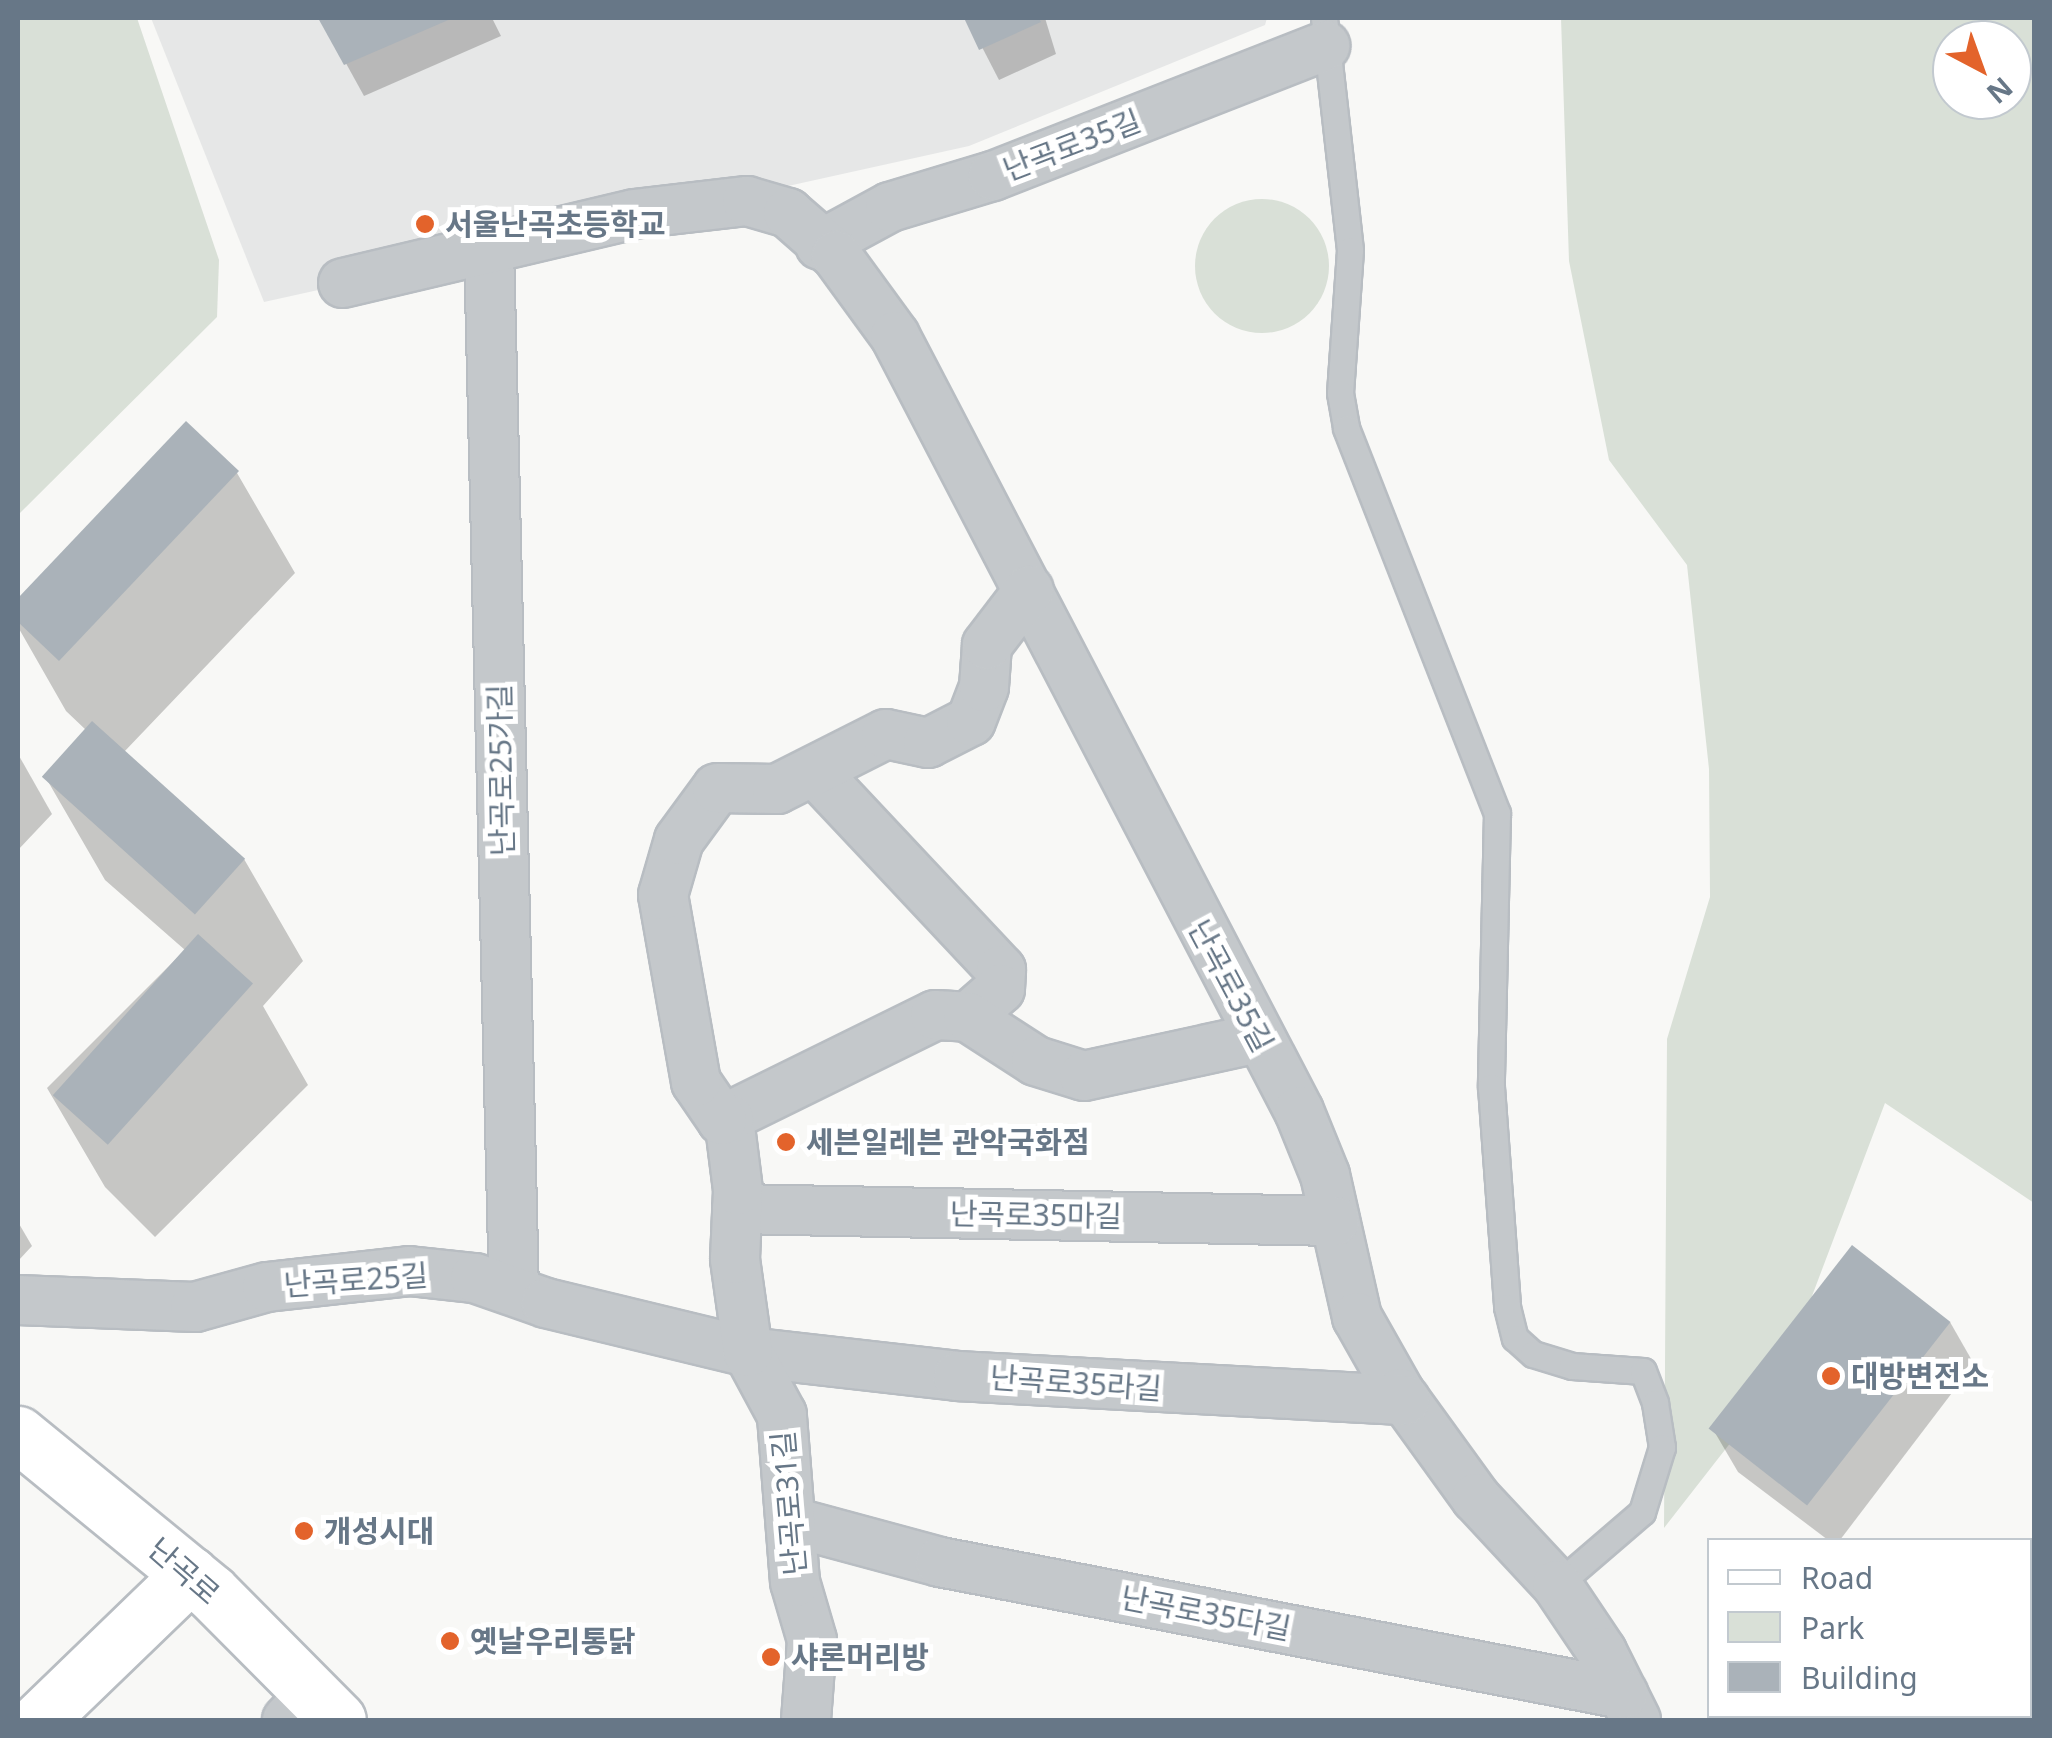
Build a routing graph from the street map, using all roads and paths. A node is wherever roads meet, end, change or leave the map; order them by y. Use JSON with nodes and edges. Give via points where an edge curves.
{"nodes":[{"id":1,"x":1324,"y":32,"type":"edge"},
{"id":2,"x":820,"y":245,"type":"junction"},
{"id":3,"x":489,"y":248,"type":"junction"},
{"id":4,"x":343,"y":283,"type":"dead end"},
{"id":5,"x":1029,"y":590,"type":"junction"},
{"id":6,"x":817,"y":774,"type":"junction"},
{"id":7,"x":968,"y":1017,"type":"junction"},
{"id":8,"x":1259,"y":1038,"type":"junction"},
{"id":9,"x":722,"y":1120,"type":"junction"},
{"id":10,"x":738,"y":1210,"type":"junction"},
{"id":11,"x":1335,"y":1221,"type":"junction"},
{"id":12,"x":514,"y":1291,"type":"junction"},
{"id":13,"x":18,"y":1300,"type":"edge"},
{"id":14,"x":748,"y":1352,"type":"junction"},
{"id":15,"x":1405,"y":1400,"type":"junction"},
{"id":16,"x":18,"y":1434,"type":"edge"},
{"id":17,"x":18,"y":1472,"type":"edge"},
{"id":18,"x":792,"y":1522,"type":"junction"},
{"id":19,"x":181,"y":1583,"type":"junction"},
{"id":20,"x":1557,"y":1585,"type":"junction"},
{"id":21,"x":1630,"y":1707,"type":"edge"},
{"id":22,"x":307,"y":1714,"type":"edge"},
{"id":23,"x":39,"y":1720,"type":"edge"},
{"id":24,"x":806,"y":1720,"type":"edge"}],
"edges":[{"from":1,"to":2,"type":"street","name":"난곡로35길","via":[[993,176],[890,207]]},
{"from":1,"to":20,"type":"lane","via":[[1350,250],[1340,392],[1346,428],[1498,813],[1491,1088],[1507,1307],[1515,1338],[1533,1354],[1572,1366],[1643,1371],[1656,1403],[1662,1447],[1642,1512]]},
{"from":2,"to":3,"type":"street","name":"난곡로35길","via":[[788,214],[746,201],[634,214]]},
{"from":2,"to":5,"type":"street","name":"난곡로35길","via":[[836,255],[895,336]]},
{"from":3,"to":4,"type":"street","name":"난곡로35길"},
{"from":3,"to":12,"type":"street","name":"난곡로25가길"},
{"from":5,"to":6,"type":"street","name":"난곡로31길","via":[[987,645],[984,687],[971,721],[928,743],[886,734]]},
{"from":5,"to":8,"type":"street","name":"난곡로35길"},
{"from":6,"to":7,"type":"street","via":[[1001,970],[1000,989]]},
{"from":6,"to":9,"type":"street","name":"난곡로31길","via":[[777,789],[717,788],[678,840],[662,895],[696,1082]]},
{"from":7,"to":8,"type":"street","via":[[1036,1061],[1084,1076]]},
{"from":7,"to":9,"type":"street","via":[[935,1016]]},
{"from":8,"to":11,"type":"street","name":"난곡로35길","via":[[1299,1111]]},
{"from":9,"to":10,"type":"street","name":"난곡로31길","via":[[729,1119]]},
{"from":10,"to":11,"type":"street","name":"난곡로35마길"},
{"from":10,"to":14,"type":"street","name":"난곡로31길","via":[[735,1259]]},
{"from":11,"to":15,"type":"street","name":"난곡로35길","via":[[1357,1317]]},
{"from":12,"to":13,"type":"street","name":"난곡로25길","via":[[475,1278],[409,1271],[267,1286],[195,1307]]},
{"from":12,"to":14,"type":"street","name":"난곡로25길"},
{"from":14,"to":15,"type":"street","name":"난곡로35라길","via":[[958,1376]]},
{"from":14,"to":18,"type":"street","name":"난곡로31길","via":[[782,1416]]},
{"from":15,"to":20,"type":"street","name":"난곡로35길","via":[[1476,1498]]},
{"from":16,"to":19,"type":"main road","name":"난곡로"},
{"from":17,"to":19,"type":"main road","name":"난곡로"},
{"from":18,"to":21,"type":"street","name":"난곡로35다길","via":[[940,1562]]},
{"from":18,"to":24,"type":"street","name":"난곡로31길","via":[[795,1582],[812,1640]]},
{"from":19,"to":22,"type":"main road","name":"난곡로"},
{"from":19,"to":23,"type":"main road"},
{"from":20,"to":21,"type":"street","name":"난곡로35길"}]}
